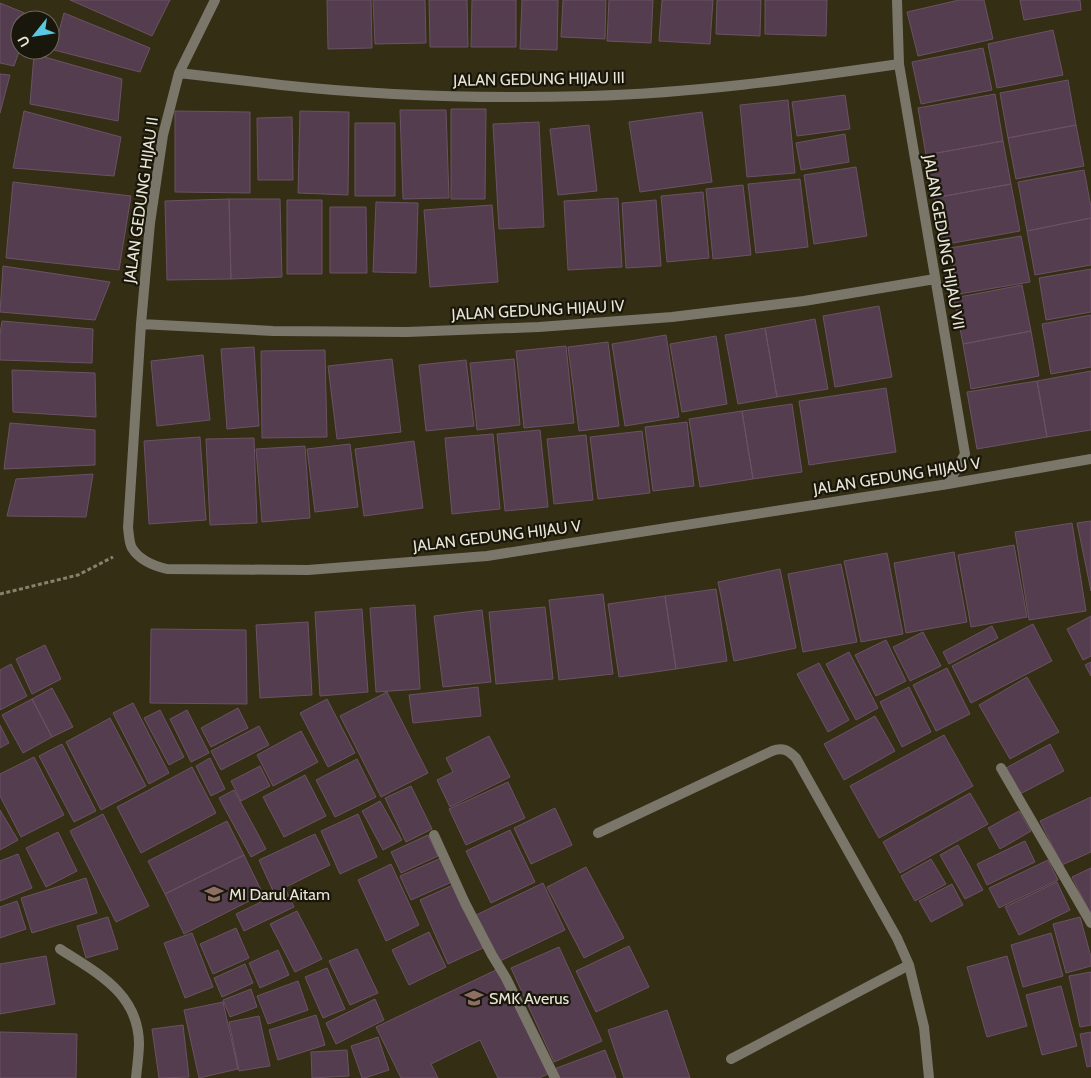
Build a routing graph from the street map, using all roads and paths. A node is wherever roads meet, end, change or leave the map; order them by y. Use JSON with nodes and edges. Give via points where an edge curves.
{"nodes":[{"id":1,"x":215,"y":0,"type":"edge"},
{"id":2,"x":897,"y":0,"type":"edge"},
{"id":3,"x":898,"y":64,"type":"junction"},
{"id":4,"x":179,"y":73,"type":"junction"},
{"id":5,"x":935,"y":280,"type":"junction"},
{"id":6,"x":140,"y":324,"type":"junction"},
{"id":7,"x":1091,"y":459,"type":"edge"},
{"id":8,"x":948,"y":484,"type":"junction"},
{"id":9,"x":131,"y":547,"type":"junction"},
{"id":10,"x":0,"y":594,"type":"edge"},
{"id":11,"x":1001,"y":768,"type":"dead end"},
{"id":12,"x":598,"y":833,"type":"dead end"},
{"id":13,"x":434,"y":835,"type":"dead end"},
{"id":14,"x":1091,"y":923,"type":"edge"},
{"id":15,"x":60,"y":949,"type":"dead end"},
{"id":16,"x":909,"y":965,"type":"junction"},
{"id":17,"x":731,"y":1059,"type":"dead end"},
{"id":18,"x":136,"y":1078,"type":"edge"},
{"id":19,"x":555,"y":1078,"type":"edge"},
{"id":20,"x":929,"y":1078,"type":"edge"}],
"edges":[{"from":1,"to":4,"type":"street","name":"JALAN GEDUNG HIJAU II"},
{"from":2,"to":3,"type":"street","name":"JALAN GEDUNG HIJAU VII"},
{"from":3,"to":4,"type":"street","name":"JALAN GEDUNG HIJAU III","via":[[694,90],[572,96],[385,93]]},
{"from":3,"to":5,"type":"street","name":"JALAN GEDUNG HIJAU VII"},
{"from":4,"to":6,"type":"street","name":"JALAN GEDUNG HIJAU II","via":[[163,135]]},
{"from":5,"to":6,"type":"street","name":"JALAN GEDUNG HIJAU IV","via":[[690,315],[539,327],[368,332]]},
{"from":5,"to":8,"type":"street","name":"JALAN GEDUNG HIJAU VII","via":[[965,454]]},
{"from":6,"to":9,"type":"street","via":[[128,528]]},
{"from":7,"to":8,"type":"street","name":"JALAN GEDUNG HIJAU V"},
{"from":8,"to":9,"type":"street","name":"JALAN GEDUNG HIJAU V","via":[[487,556],[328,569],[168,570],[141,558]]},
{"from":9,"to":10,"type":"path","via":[[78,575]]},
{"from":11,"to":14,"type":"street"},
{"from":12,"to":16,"type":"street","via":[[772,751],[789,752],[796,758]]},
{"from":13,"to":19,"type":"street","via":[[465,903]]},
{"from":15,"to":18,"type":"street","via":[[110,983],[125,998],[137,1028]]},
{"from":16,"to":17,"type":"street"},
{"from":16,"to":20,"type":"street","via":[[924,1027]]}]}
